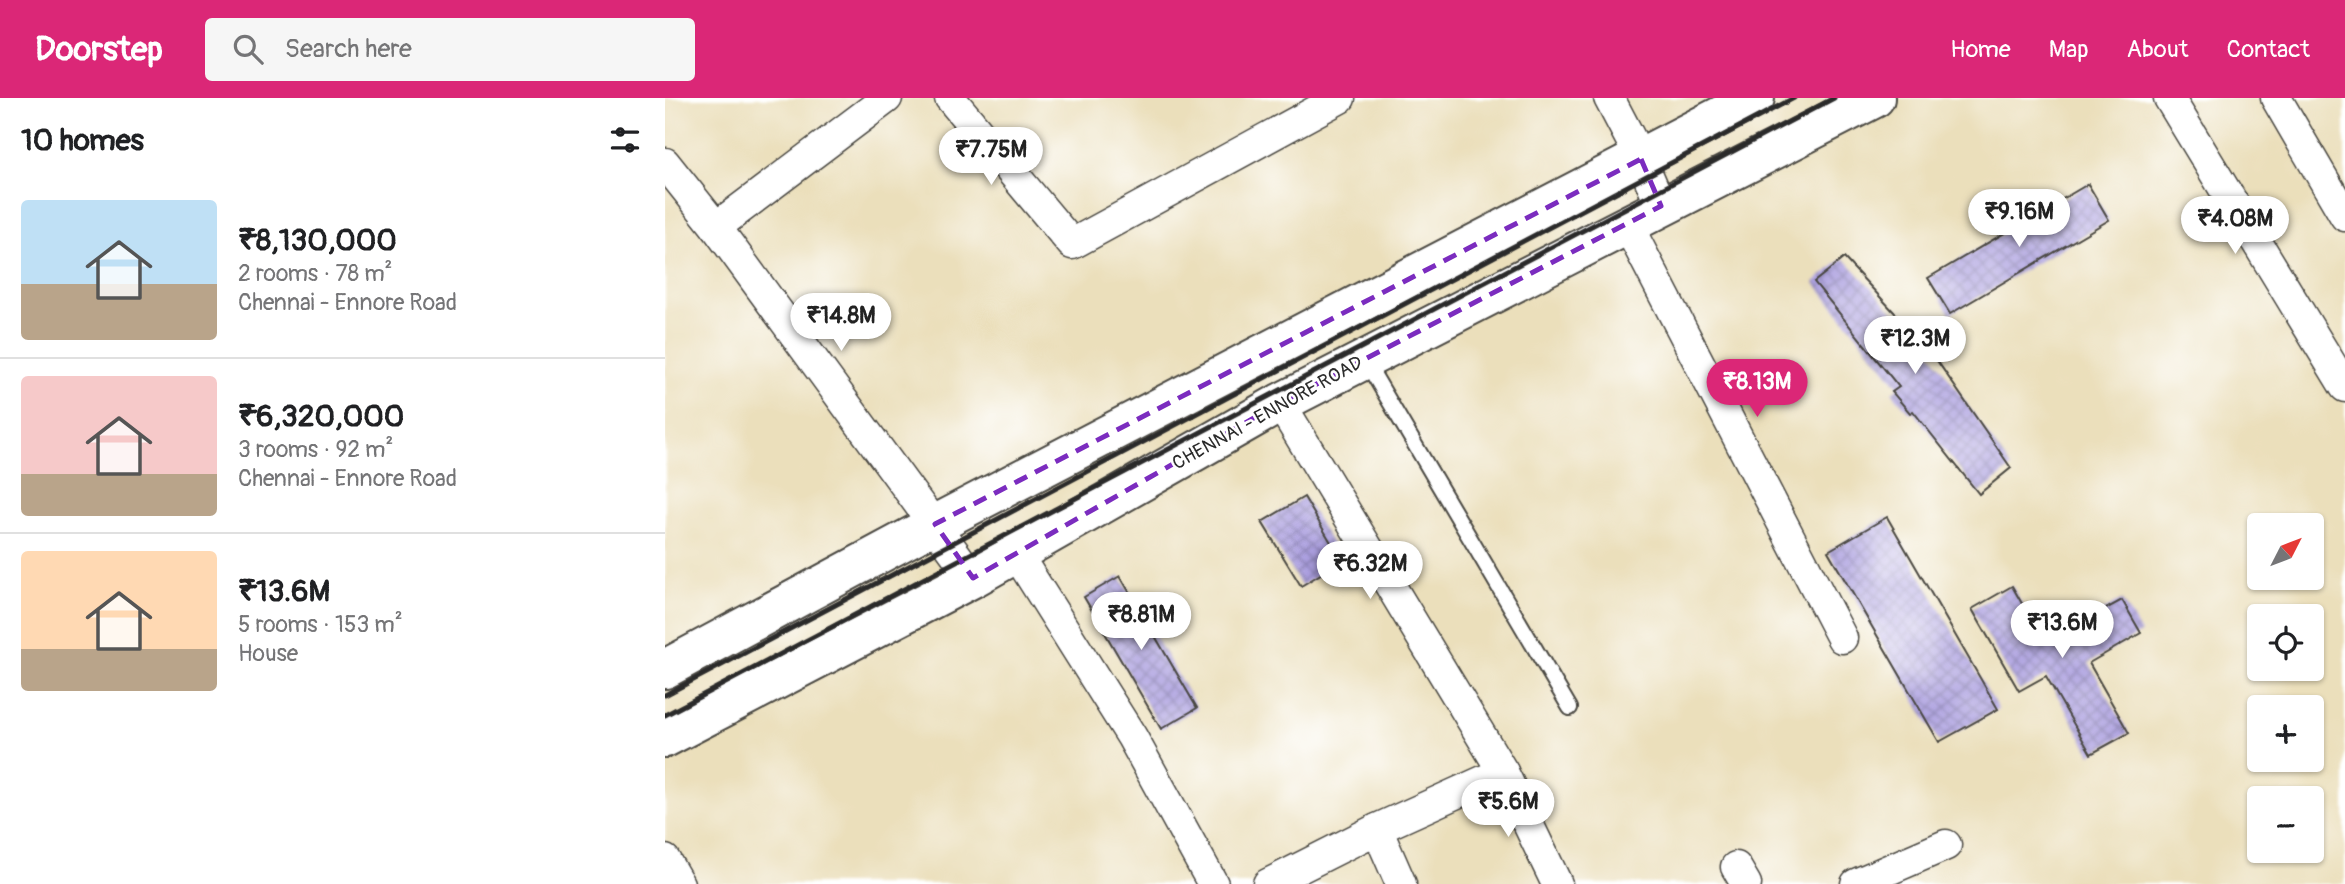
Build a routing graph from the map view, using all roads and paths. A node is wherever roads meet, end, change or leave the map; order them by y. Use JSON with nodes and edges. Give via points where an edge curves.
{"nodes":[{"id":1,"x":887,"y":98,"type":"edge"},
{"id":2,"x":950,"y":98,"type":"edge"},
{"id":3,"x":1339,"y":98,"type":"edge"},
{"id":4,"x":1609,"y":98,"type":"edge"},
{"id":5,"x":1755,"y":98,"type":"edge"},
{"id":6,"x":1875,"y":98,"type":"edge"},
{"id":7,"x":2169,"y":98,"type":"edge"},
{"id":8,"x":2276,"y":98,"type":"edge"},
{"id":9,"x":1641,"y":159,"type":"junction"},
{"id":10,"x":667,"y":168,"type":"edge"},
{"id":11,"x":1661,"y":206,"type":"junction"},
{"id":12,"x":2345,"y":216,"type":"edge"},
{"id":13,"x":1627,"y":224,"type":"junction"},
{"id":14,"x":716,"y":227,"type":"junction"},
{"id":15,"x":1364,"y":359,"type":"junction"},
{"id":16,"x":2345,"y":387,"type":"edge"},
{"id":17,"x":1280,"y":403,"type":"junction"},
{"id":18,"x":935,"y":524,"type":"junction"},
{"id":19,"x":1016,"y":553,"type":"junction"},
{"id":20,"x":973,"y":578,"type":"junction"},
{"id":21,"x":1842,"y":638,"type":"dead end"},
{"id":22,"x":665,"y":669,"type":"edge"},
{"id":23,"x":1570,"y":708,"type":"dead end"},
{"id":24,"x":665,"y":738,"type":"edge"},
{"id":25,"x":1503,"y":772,"type":"junction"},
{"id":26,"x":1377,"y":829,"type":"junction"},
{"id":27,"x":1946,"y":845,"type":"dead end"},
{"id":28,"x":665,"y":859,"type":"edge"},
{"id":29,"x":679,"y":884,"type":"edge"},
{"id":30,"x":1213,"y":884,"type":"edge"},
{"id":31,"x":1268,"y":884,"type":"edge"},
{"id":32,"x":1401,"y":884,"type":"edge"},
{"id":33,"x":1557,"y":884,"type":"edge"},
{"id":34,"x":1856,"y":884,"type":"edge"}],
"edges":[{"from":1,"to":14,"type":"street"},
{"from":2,"to":3,"type":"street","via":[[1072,244]]},
{"from":4,"to":9,"type":"street"},
{"from":5,"to":9,"type":"main road"},
{"from":6,"to":11,"type":"main road","name":"CHENNAI - ENNORE ROAD"},
{"from":7,"to":16,"type":"street"},
{"from":8,"to":12,"type":"street"},
{"from":9,"to":11,"type":"street"},
{"from":9,"to":18,"type":"main road"},
{"from":10,"to":14,"type":"street"},
{"from":11,"to":13,"type":"main road","name":"CHENNAI - ENNORE ROAD"},
{"from":13,"to":15,"type":"main road","name":"CHENNAI - ENNORE ROAD"},
{"from":13,"to":21,"type":"street"},
{"from":14,"to":18,"type":"street"},
{"from":15,"to":17,"type":"main road","name":"CHENNAI - ENNORE ROAD"},
{"from":15,"to":23,"type":"lane"},
{"from":17,"to":19,"type":"main road","name":"CHENNAI - ENNORE ROAD"},
{"from":17,"to":25,"type":"street"},
{"from":18,"to":20,"type":"street"},
{"from":18,"to":22,"type":"main road"},
{"from":19,"to":20,"type":"main road","name":"CHENNAI - ENNORE ROAD"},
{"from":19,"to":30,"type":"street","via":[[1132,737]]},
{"from":20,"to":24,"type":"main road","name":"CHENNAI - ENNORE ROAD"},
{"from":25,"to":26,"type":"street"},
{"from":25,"to":33,"type":"street"},
{"from":26,"to":31,"type":"street"},
{"from":26,"to":32,"type":"street"},
{"from":27,"to":34,"type":"street"},
{"from":28,"to":29,"type":"street"}]}
